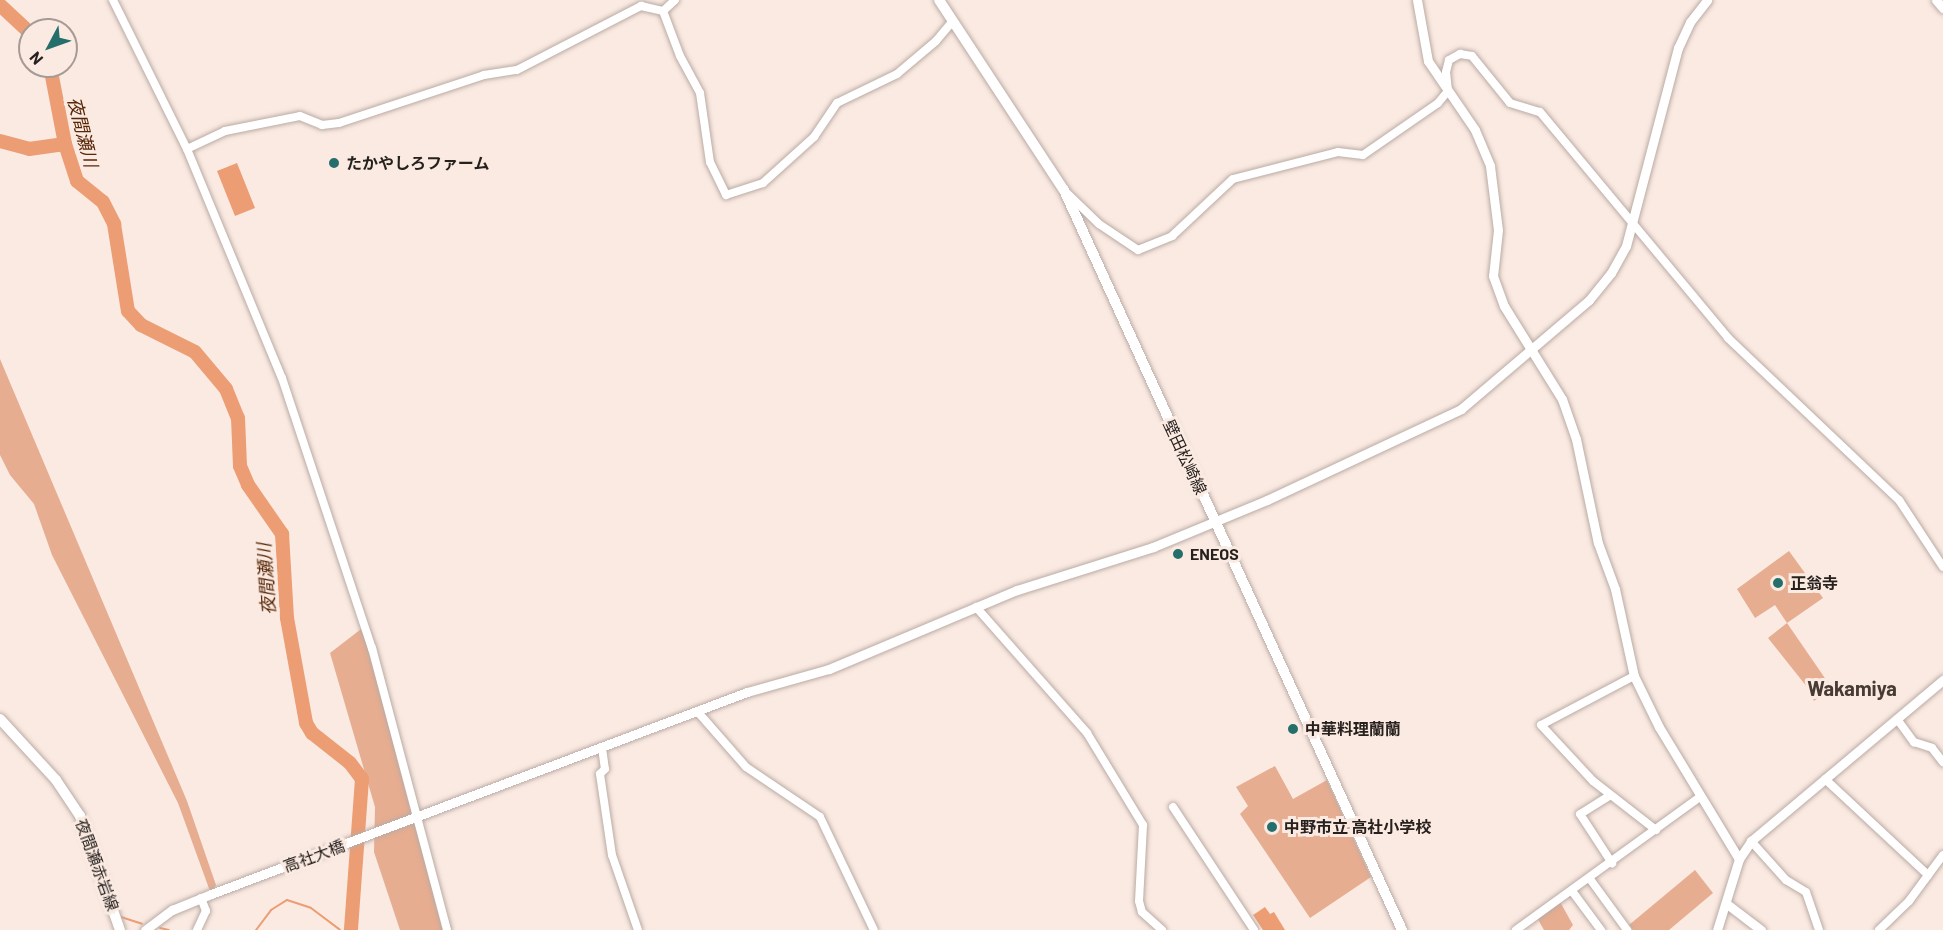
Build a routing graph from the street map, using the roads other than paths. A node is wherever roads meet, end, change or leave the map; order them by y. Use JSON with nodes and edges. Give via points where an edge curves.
{"nodes":[{"id":1,"x":112,"y":0,"type":"edge"},
{"id":2,"x":675,"y":0,"type":"edge"},
{"id":3,"x":1417,"y":0,"type":"edge"},
{"id":4,"x":1707,"y":0,"type":"edge"},
{"id":5,"x":1936,"y":0,"type":"edge"},
{"id":6,"x":944,"y":2,"type":"edge"},
{"id":7,"x":1943,"y":8,"type":"edge"},
{"id":8,"x":663,"y":11,"type":"junction"},
{"id":9,"x":953,"y":21,"type":"junction"},
{"id":10,"x":1448,"y":91,"type":"junction"},
{"id":11,"x":187,"y":149,"type":"junction"},
{"id":12,"x":1064,"y":190,"type":"junction"},
{"id":13,"x":1632,"y":223,"type":"junction"},
{"id":14,"x":1532,"y":350,"type":"junction"},
{"id":15,"x":1215,"y":522,"type":"junction"},
{"id":16,"x":1943,"y":567,"type":"edge"},
{"id":17,"x":976,"y":607,"type":"junction"},
{"id":18,"x":1634,"y":676,"type":"junction"},
{"id":19,"x":1943,"y":680,"type":"edge"},
{"id":20,"x":697,"y":711,"type":"junction"},
{"id":21,"x":0,"y":719,"type":"edge"},
{"id":22,"x":1897,"y":719,"type":"junction"},
{"id":23,"x":602,"y":748,"type":"junction"},
{"id":24,"x":1943,"y":762,"type":"edge"},
{"id":25,"x":1825,"y":779,"type":"junction"},
{"id":26,"x":1609,"y":796,"type":"junction"},
{"id":27,"x":1700,"y":797,"type":"junction"},
{"id":28,"x":1173,"y":807,"type":"dead end"},
{"id":29,"x":418,"y":818,"type":"junction"},
{"id":30,"x":1656,"y":830,"type":"junction"},
{"id":31,"x":1751,"y":841,"type":"junction"},
{"id":32,"x":1943,"y":855,"type":"edge"},
{"id":33,"x":1739,"y":859,"type":"junction"},
{"id":34,"x":1611,"y":863,"type":"junction"},
{"id":35,"x":1928,"y":875,"type":"junction"},
{"id":36,"x":1590,"y":879,"type":"junction"},
{"id":37,"x":1572,"y":891,"type":"junction"},
{"id":38,"x":201,"y":898,"type":"junction"},
{"id":39,"x":1727,"y":904,"type":"junction"},
{"id":40,"x":120,"y":930,"type":"edge"},
{"id":41,"x":145,"y":930,"type":"edge"},
{"id":42,"x":197,"y":930,"type":"edge"},
{"id":43,"x":447,"y":930,"type":"edge"},
{"id":44,"x":638,"y":930,"type":"edge"},
{"id":45,"x":874,"y":930,"type":"edge"},
{"id":46,"x":1162,"y":930,"type":"edge"},
{"id":47,"x":1254,"y":930,"type":"edge"},
{"id":48,"x":1402,"y":930,"type":"edge"},
{"id":49,"x":1516,"y":930,"type":"edge"},
{"id":50,"x":1601,"y":930,"type":"edge"},
{"id":51,"x":1627,"y":930,"type":"edge"},
{"id":52,"x":1717,"y":930,"type":"edge"},
{"id":53,"x":1761,"y":930,"type":"edge"},
{"id":54,"x":1819,"y":930,"type":"edge"},
{"id":55,"x":1879,"y":930,"type":"edge"}],
"edges":[{"from":1,"to":11,"type":"street"},
{"from":2,"to":8,"type":"street"},
{"from":3,"to":10,"type":"street","via":[[1428,61]]},
{"from":4,"to":13,"type":"street","name":"高社大橋","via":[[1690,22],[1678,48]]},
{"from":5,"to":7,"type":"street"},
{"from":6,"to":9,"type":"main road","name":"壁田松崎線"},
{"from":8,"to":9,"type":"street","via":[[680,56],[700,93],[710,162],[726,195],[763,183],[814,137],[837,103],[897,74]]},
{"from":8,"to":11,"type":"street","via":[[641,6],[517,70],[484,75],[339,123],[322,125],[300,116],[225,131]]},
{"from":9,"to":12,"type":"main road","name":"壁田松崎線"},
{"from":10,"to":12,"type":"street","via":[[1438,103],[1363,155],[1338,152],[1233,179],[1172,236],[1138,250],[1099,224]]},
{"from":10,"to":13,"type":"street","via":[[1449,60],[1460,54],[1473,56],[1510,103],[1540,111]]},
{"from":10,"to":14,"type":"street","via":[[1475,130],[1490,166],[1498,230],[1493,276],[1504,306]]},
{"from":11,"to":29,"type":"street","via":[[282,378],[326,503],[372,648]]},
{"from":12,"to":15,"type":"main road","name":"壁田松崎線"},
{"from":13,"to":14,"type":"street","name":"高社大橋","via":[[1626,246],[1604,282]]},
{"from":13,"to":16,"type":"street","via":[[1713,315],[1728,338],[1899,500]]},
{"from":14,"to":15,"type":"street","name":"高社大橋","via":[[1461,409]]},
{"from":14,"to":18,"type":"street","via":[[1562,399],[1576,439],[1598,543],[1615,589]]},
{"from":15,"to":17,"type":"street","name":"高社大橋","via":[[1111,563],[1056,577]]},
{"from":15,"to":48,"type":"main road","name":"壁田松崎線"},
{"from":17,"to":20,"type":"street","name":"高社大橋","via":[[829,669]]},
{"from":17,"to":46,"type":"street","via":[[1088,733],[1143,825],[1139,901],[1142,912]]},
{"from":18,"to":26,"type":"street","via":[[1541,725]]},
{"from":18,"to":27,"type":"street"},
{"from":19,"to":22,"type":"street"},
{"from":20,"to":23,"type":"street","name":"高社大橋"},
{"from":20,"to":45,"type":"street","via":[[746,767],[820,817]]},
{"from":21,"to":40,"type":"main road","name":"夜間瀬赤岩線","via":[[56,780],[80,816]]},
{"from":22,"to":24,"type":"street","via":[[1914,742],[1932,748]]},
{"from":22,"to":25,"type":"street"},
{"from":23,"to":29,"type":"street","name":"高社大橋"},
{"from":23,"to":44,"type":"street","via":[[605,769],[600,774],[612,855]]},
{"from":25,"to":31,"type":"street"},
{"from":25,"to":35,"type":"street"},
{"from":26,"to":30,"type":"street"},
{"from":26,"to":34,"type":"street","via":[[1580,814]]},
{"from":27,"to":30,"type":"street"},
{"from":27,"to":33,"type":"street"},
{"from":28,"to":47,"type":"street"},
{"from":29,"to":38,"type":"street","name":"高社大橋"},
{"from":29,"to":43,"type":"street"},
{"from":30,"to":34,"type":"street"},
{"from":31,"to":33,"type":"street"},
{"from":31,"to":54,"type":"street","via":[[1786,880],[1806,892]]},
{"from":32,"to":35,"type":"street"},
{"from":33,"to":39,"type":"street"},
{"from":34,"to":36,"type":"street"},
{"from":35,"to":55,"type":"street"},
{"from":36,"to":37,"type":"street"},
{"from":36,"to":51,"type":"street"},
{"from":37,"to":49,"type":"street"},
{"from":37,"to":50,"type":"street"},
{"from":38,"to":41,"type":"street","name":"高社大橋","via":[[172,910]]},
{"from":38,"to":42,"type":"street","via":[[206,911]]},
{"from":39,"to":52,"type":"street"},
{"from":39,"to":53,"type":"street"}]}
